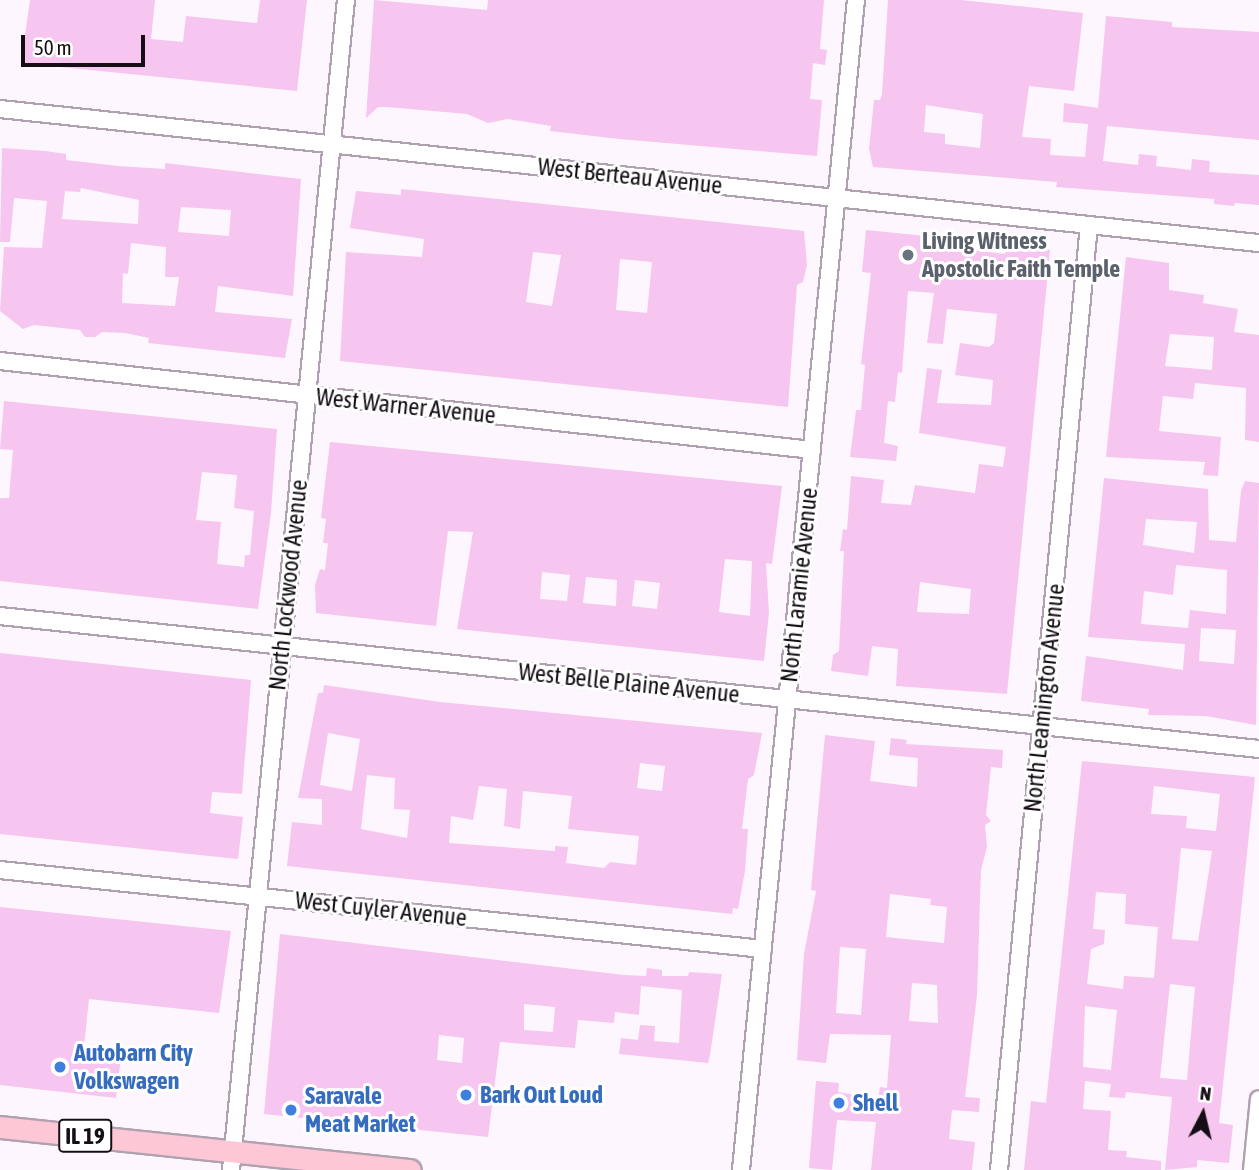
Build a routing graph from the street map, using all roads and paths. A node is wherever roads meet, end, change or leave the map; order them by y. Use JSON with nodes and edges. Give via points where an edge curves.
{"nodes":[{"id":1,"x":346,"y":0,"type":"edge"},
{"id":2,"x":856,"y":0,"type":"edge"},
{"id":3,"x":0,"y":109,"type":"edge"},
{"id":4,"x":332,"y":145,"type":"junction"},
{"id":5,"x":837,"y":198,"type":"junction"},
{"id":6,"x":1089,"y":225,"type":"junction"},
{"id":7,"x":1259,"y":243,"type":"edge"},
{"id":8,"x":0,"y":361,"type":"edge"},
{"id":9,"x":307,"y":395,"type":"junction"},
{"id":10,"x":812,"y":450,"type":"junction"},
{"id":11,"x":0,"y":616,"type":"edge"},
{"id":12,"x":282,"y":646,"type":"junction"},
{"id":13,"x":788,"y":699,"type":"junction"},
{"id":14,"x":1041,"y":726,"type":"junction"},
{"id":15,"x":1259,"y":749,"type":"edge"},
{"id":16,"x":0,"y":870,"type":"edge"},
{"id":17,"x":258,"y":896,"type":"junction"},
{"id":18,"x":763,"y":949,"type":"junction"},
{"id":19,"x":1259,"y":1099,"type":"edge"},
{"id":20,"x":0,"y":1127,"type":"edge"},
{"id":21,"x":231,"y":1161,"type":"edge"},
{"id":22,"x":410,"y":1170,"type":"edge"},
{"id":23,"x":741,"y":1170,"type":"edge"},
{"id":24,"x":999,"y":1170,"type":"edge"},
{"id":25,"x":1252,"y":1170,"type":"edge"}],
"edges":[{"from":1,"to":4,"type":"street","name":"North Lockwood Avenue"},
{"from":2,"to":5,"type":"street","name":"North Laramie Avenue"},
{"from":3,"to":4,"type":"street","name":"West Berteau Avenue"},
{"from":4,"to":5,"type":"street","name":"West Berteau Avenue"},
{"from":4,"to":9,"type":"street","name":"North Lockwood Avenue"},
{"from":5,"to":6,"type":"street","name":"West Berteau Avenue"},
{"from":5,"to":10,"type":"street","name":"North Laramie Avenue"},
{"from":6,"to":7,"type":"street","name":"West Berteau Avenue"},
{"from":6,"to":14,"type":"street","name":"North Leamington Avenue"},
{"from":8,"to":9,"type":"street","name":"West Warner Avenue"},
{"from":9,"to":10,"type":"street","name":"West Warner Avenue"},
{"from":9,"to":12,"type":"street","name":"North Lockwood Avenue"},
{"from":10,"to":13,"type":"street","name":"North Laramie Avenue"},
{"from":11,"to":12,"type":"street","name":"West Belle Plaine Avenue"},
{"from":12,"to":13,"type":"street","name":"West Belle Plaine Avenue"},
{"from":12,"to":17,"type":"street","name":"North Lockwood Avenue"},
{"from":13,"to":14,"type":"street","name":"West Belle Plaine Avenue"},
{"from":13,"to":18,"type":"street","name":"North Laramie Avenue"},
{"from":14,"to":15,"type":"street","name":"West Belle Plaine Avenue"},
{"from":14,"to":24,"type":"street","name":"North Leamington Avenue"},
{"from":16,"to":17,"type":"street","name":"West Cuyler Avenue"},
{"from":17,"to":18,"type":"street","name":"West Cuyler Avenue"},
{"from":17,"to":21,"type":"street","name":"North Lockwood Avenue"},
{"from":18,"to":23,"type":"street","name":"North Laramie Avenue"},
{"from":19,"to":25,"type":"street"},
{"from":20,"to":21,"type":"main road","number":"IL 19"},
{"from":21,"to":22,"type":"main road","number":"IL 19"}]}
